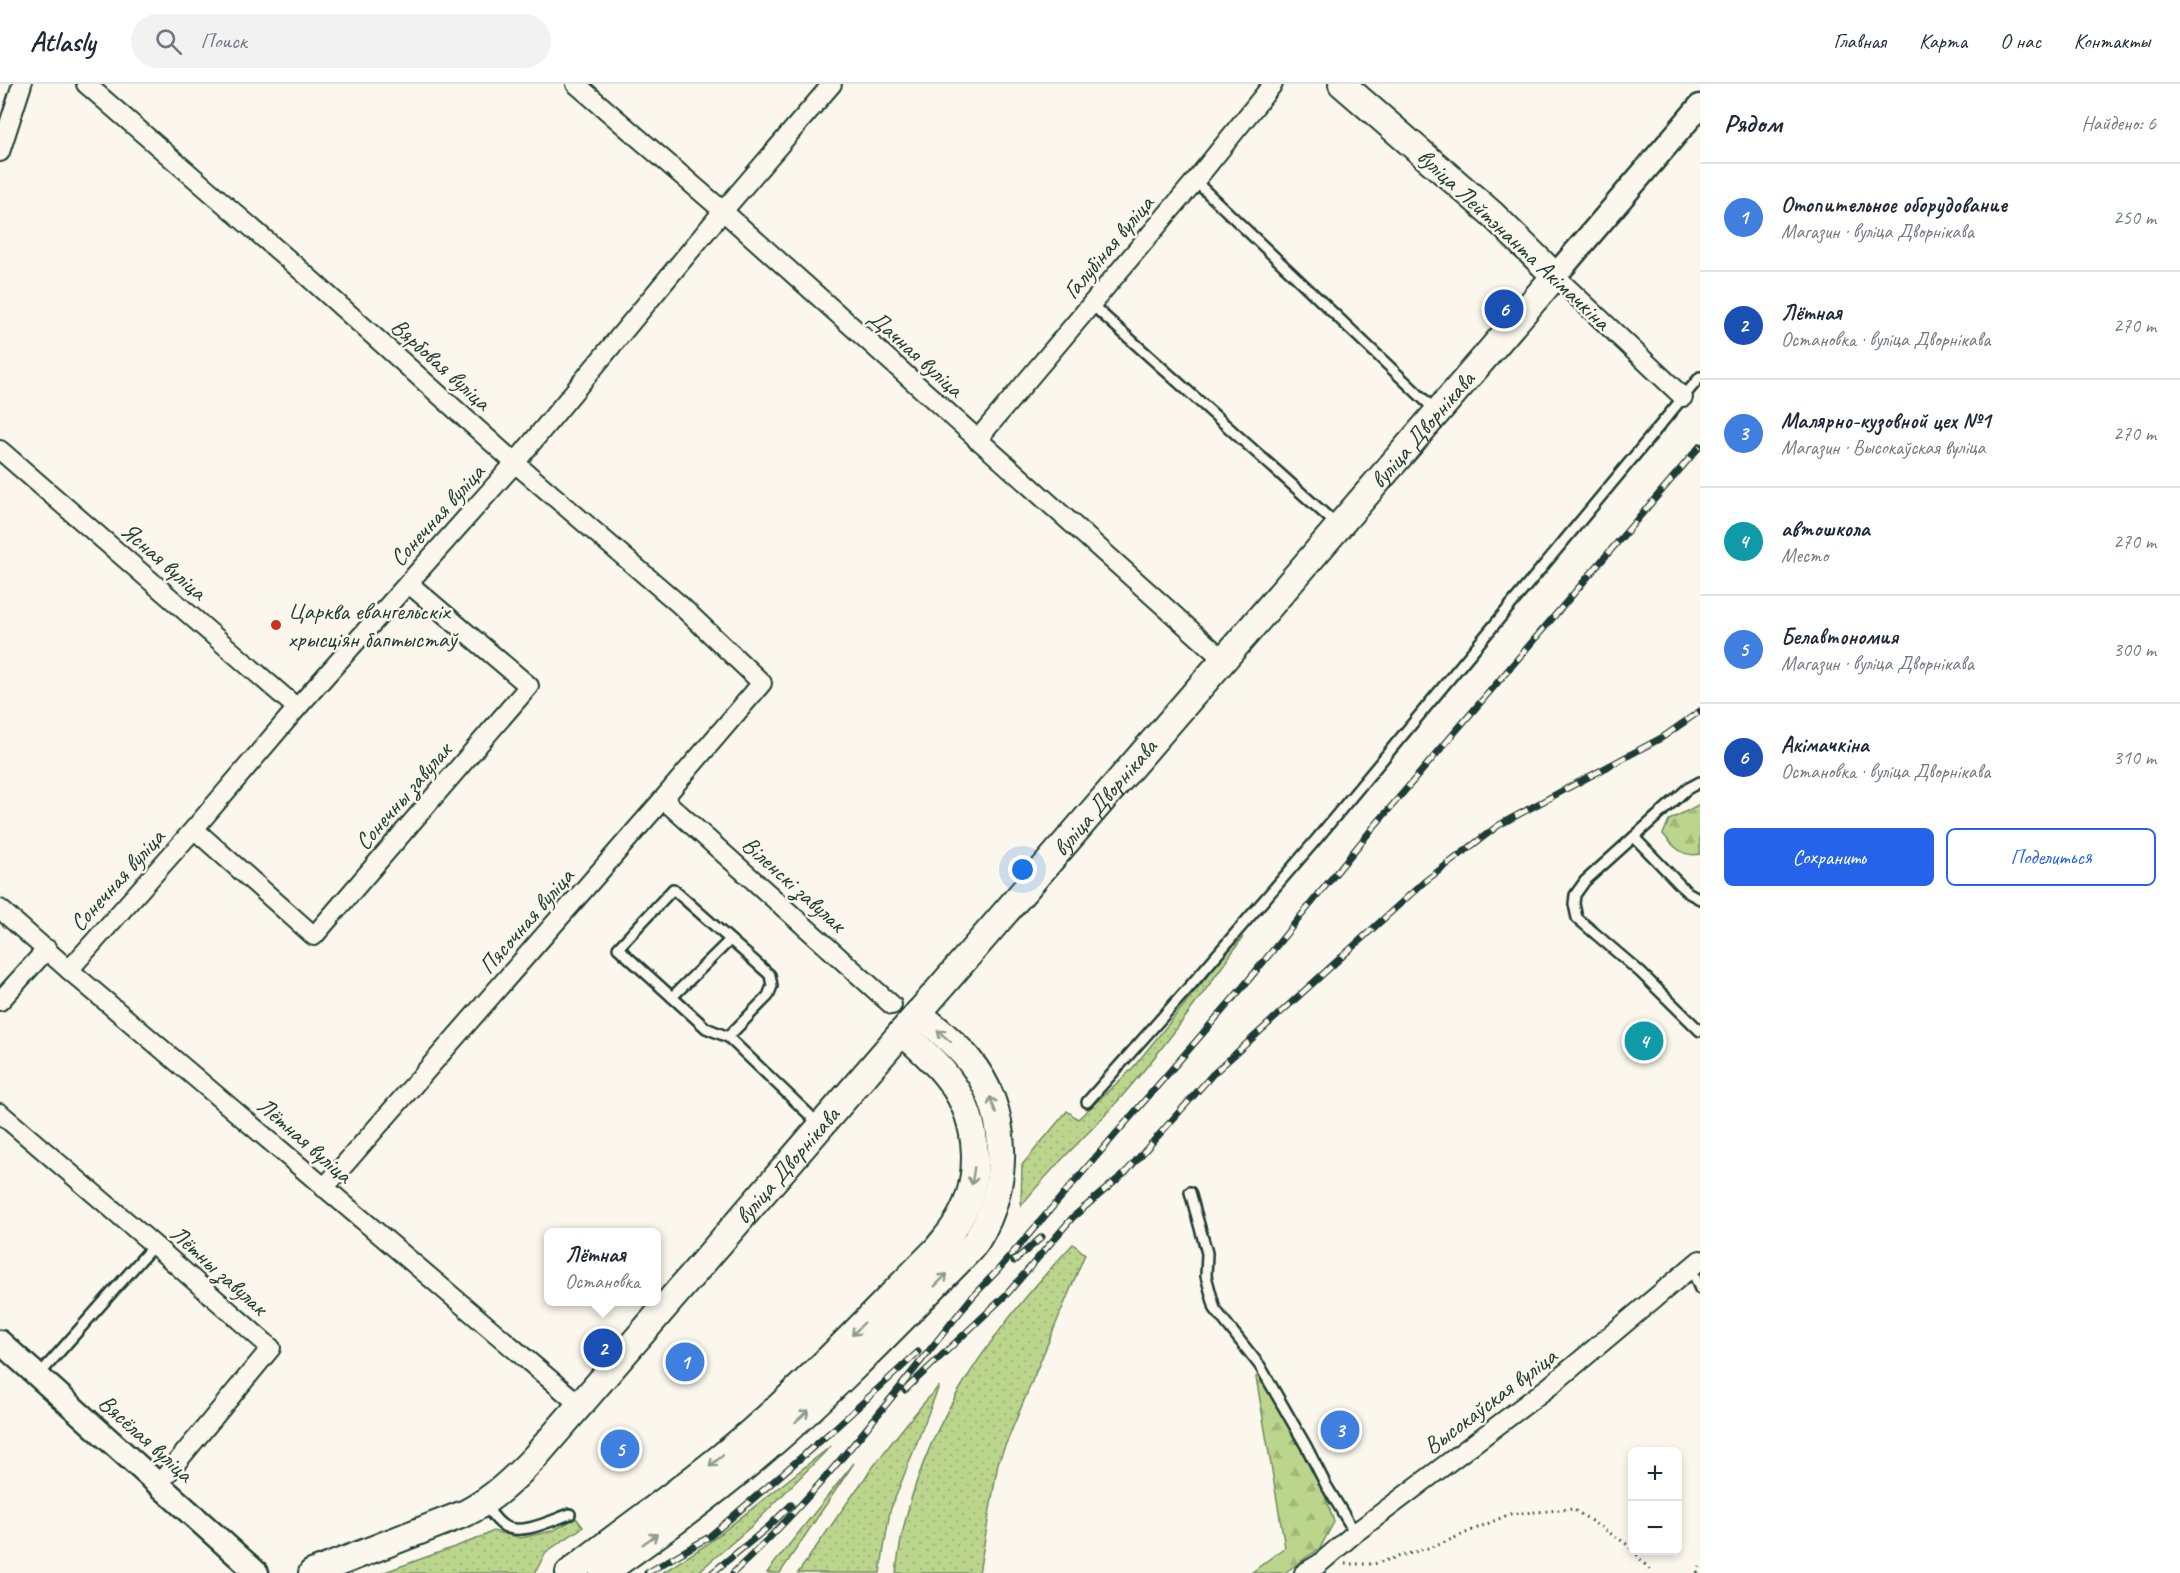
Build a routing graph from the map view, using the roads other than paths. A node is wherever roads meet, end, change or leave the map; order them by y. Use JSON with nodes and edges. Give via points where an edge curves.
{"nodes":[{"id":1,"x":22,"y":84,"type":"edge"},
{"id":2,"x":86,"y":84,"type":"edge"},
{"id":3,"x":576,"y":84,"type":"edge"},
{"id":4,"x":832,"y":84,"type":"edge"},
{"id":5,"x":1273,"y":84,"type":"edge"},
{"id":6,"x":1342,"y":84,"type":"edge"},
{"id":7,"x":1700,"y":106,"type":"edge"},
{"id":8,"x":0,"y":152,"type":"edge"},
{"id":9,"x":1195,"y":181,"type":"junction"},
{"id":10,"x":723,"y":211,"type":"junction"},
{"id":11,"x":1556,"y":276,"type":"junction"},
{"id":12,"x":1091,"y":304,"type":"junction"},
{"id":13,"x":1700,"y":377,"type":"edge"},
{"id":14,"x":1683,"y":397,"type":"junction"},
{"id":15,"x":1437,"y":412,"type":"junction"},
{"id":16,"x":977,"y":440,"type":"junction"},
{"id":17,"x":0,"y":450,"type":"edge"},
{"id":18,"x":515,"y":463,"type":"junction"},
{"id":19,"x":1338,"y":526,"type":"junction"},
{"id":20,"x":408,"y":583,"type":"junction"},
{"id":21,"x":1223,"y":659,"type":"junction"},
{"id":22,"x":762,"y":683,"type":"joint"},
{"id":23,"x":297,"y":708,"type":"junction"},
{"id":24,"x":1700,"y":782,"type":"edge"},
{"id":25,"x":663,"y":799,"type":"junction"},
{"id":26,"x":194,"y":829,"type":"junction"},
{"id":27,"x":1634,"y":837,"type":"junction"},
{"id":28,"x":1700,"y":899,"type":"edge"},
{"id":29,"x":0,"y":909,"type":"edge"},
{"id":30,"x":730,"y":940,"type":"junction"},
{"id":31,"x":47,"y":950,"type":"junction"},
{"id":32,"x":69,"y":970,"type":"junction"},
{"id":33,"x":672,"y":997,"type":"junction"},
{"id":34,"x":0,"y":1001,"type":"edge"},
{"id":35,"x":892,"y":1005,"type":"dead end"},
{"id":36,"x":918,"y":1012,"type":"junction"},
{"id":37,"x":1700,"y":1031,"type":"edge"},
{"id":38,"x":902,"y":1032,"type":"junction"},
{"id":39,"x":728,"y":1037,"type":"junction"},
{"id":40,"x":1087,"y":1102,"type":"dead end"},
{"id":41,"x":0,"y":1113,"type":"edge"},
{"id":42,"x":821,"y":1126,"type":"junction"},
{"id":43,"x":324,"y":1188,"type":"junction"},
{"id":44,"x":1190,"y":1192,"type":"dead end"},
{"id":45,"x":154,"y":1245,"type":"junction"},
{"id":46,"x":1695,"y":1264,"type":"edge"},
{"id":47,"x":1700,"y":1289,"type":"edge"},
{"id":48,"x":0,"y":1342,"type":"edge"},
{"id":49,"x":38,"y":1376,"type":"junction"},
{"id":50,"x":580,"y":1406,"type":"junction"},
{"id":51,"x":158,"y":1485,"type":"junction"},
{"id":52,"x":484,"y":1503,"type":"junction"},
{"id":53,"x":570,"y":1514,"type":"dead end"},
{"id":54,"x":1355,"y":1533,"type":"junction"},
{"id":55,"x":1315,"y":1570,"type":"edge"},
{"id":56,"x":257,"y":1573,"type":"edge"},
{"id":57,"x":312,"y":1573,"type":"edge"},
{"id":58,"x":569,"y":1573,"type":"edge"},
{"id":59,"x":603,"y":1573,"type":"edge"}],
"edges":[{"from":1,"to":8,"type":"street"},
{"from":2,"to":18,"type":"street","name":"Вярбовая вуліца"},
{"from":3,"to":10,"type":"street","name":"Дачная вуліца"},
{"from":4,"to":10,"type":"street","name":"Сонечная вуліца"},
{"from":5,"to":9,"type":"street","name":"Галубіная вуліца"},
{"from":6,"to":11,"type":"main road","name":"вуліца Лейтэнанта Акімачкіна","via":[[1491,213]]},
{"from":7,"to":11,"type":"street","name":"вуліца Дворнікава"},
{"from":9,"to":12,"type":"street","name":"Галубіная вуліца"},
{"from":9,"to":15,"type":"lane"},
{"from":10,"to":16,"type":"street","name":"Дачная вуліца"},
{"from":10,"to":18,"type":"street","name":"Сонечная вуліца"},
{"from":11,"to":14,"type":"street","name":"вуліца Лейтэнанта Акімачкіна"},
{"from":11,"to":15,"type":"main road","name":"вуліца Дворнікава"},
{"from":12,"to":16,"type":"street","name":"Галубіная вуліца"},
{"from":12,"to":19,"type":"lane"},
{"from":13,"to":14,"type":"lane"},
{"from":14,"to":40,"type":"lane","via":[[1315,841]]},
{"from":15,"to":19,"type":"main road","name":"вуліца Дворнікава"},
{"from":16,"to":21,"type":"street","name":"Дачная вуліца"},
{"from":17,"to":23,"type":"street","name":"Ясная вуліца"},
{"from":18,"to":20,"type":"street","name":"Сонечная вуліца"},
{"from":18,"to":22,"type":"street","name":"Вярбовая вуліца","via":[[680,605]]},
{"from":19,"to":21,"type":"main road","name":"вуліца Дворнікава"},
{"from":20,"to":23,"type":"street","name":"Сонечная вуліца"},
{"from":20,"to":26,"type":"street","name":"Сонечны завулак","via":[[529,686],[314,936]]},
{"from":21,"to":36,"type":"main road","name":"вуліца Дворнікава"},
{"from":22,"to":25,"type":"street","name":"Пясочная вуліца"},
{"from":23,"to":26,"type":"street","name":"Сонечная вуліца"},
{"from":24,"to":27,"type":"lane"},
{"from":25,"to":35,"type":"street","name":"Віленскі завулак"},
{"from":25,"to":43,"type":"street","name":"Пясочная вуліца"},
{"from":26,"to":32,"type":"street","name":"Сонечная вуліца"},
{"from":27,"to":28,"type":"lane","via":[[1687,892]]},
{"from":27,"to":37,"type":"lane","via":[[1575,895],[1577,918]]},
{"from":29,"to":31,"type":"street","name":"Лётная вуліца"},
{"from":30,"to":33,"type":"lane"},
{"from":30,"to":33,"type":"lane","via":[[672,889],[618,948]]},
{"from":30,"to":39,"type":"lane","via":[[770,975],[772,986],[768,996]]},
{"from":31,"to":32,"type":"street","name":"Лётная вуліца"},
{"from":31,"to":34,"type":"street"},
{"from":32,"to":43,"type":"street","name":"Лётная вуліца"},
{"from":33,"to":39,"type":"lane","via":[[706,1028]]},
{"from":36,"to":38,"type":"main road","name":"вуліца Дворнікава"},
{"from":59,"to":36,"type":"main road","one_way":true,"via":[[766,1448],[828,1392],[976,1240],[998,1192],[1001,1140],[996,1111],[969,1060]]},
{"from":38,"to":42,"type":"main road","name":"вуліца Дворнікава"},
{"from":38,"to":58,"type":"main road","one_way":true,"via":[[937,1065],[966,1105],[975,1153],[973,1178],[955,1226],[937,1249],[752,1432]]},
{"from":39,"to":42,"type":"lane"},
{"from":41,"to":45,"type":"street","name":"Лётны завулак"},
{"from":42,"to":50,"type":"main road","name":"вуліца Дворнікава"},
{"from":43,"to":50,"type":"street","name":"Лётная вуліца"},
{"from":44,"to":54,"type":"lane","via":[[1208,1253],[1206,1276],[1215,1309],[1260,1366]]},
{"from":45,"to":49,"type":"lane"},
{"from":45,"to":51,"type":"street","name":"Лётны завулак","via":[[271,1348]]},
{"from":46,"to":47,"type":"lane"},
{"from":46,"to":54,"type":"street","name":"Высокаўская вуліца","via":[[1550,1386]]},
{"from":48,"to":49,"type":"street","name":"Вясёлая вуліца"},
{"from":49,"to":51,"type":"street","name":"Вясёлая вуліца"},
{"from":50,"to":52,"type":"main road","name":"вуліца Дворнікава","via":[[535,1458]]},
{"from":51,"to":56,"type":"street","name":"Вясёлая вуліца"},
{"from":52,"to":53,"type":"lane","via":[[496,1519],[511,1528],[533,1526]]},
{"from":52,"to":57,"type":"main road","name":"вуліца Дворнікава","via":[[441,1524]]},
{"from":54,"to":55,"type":"street","name":"Высокаўская вуліца"}]}
